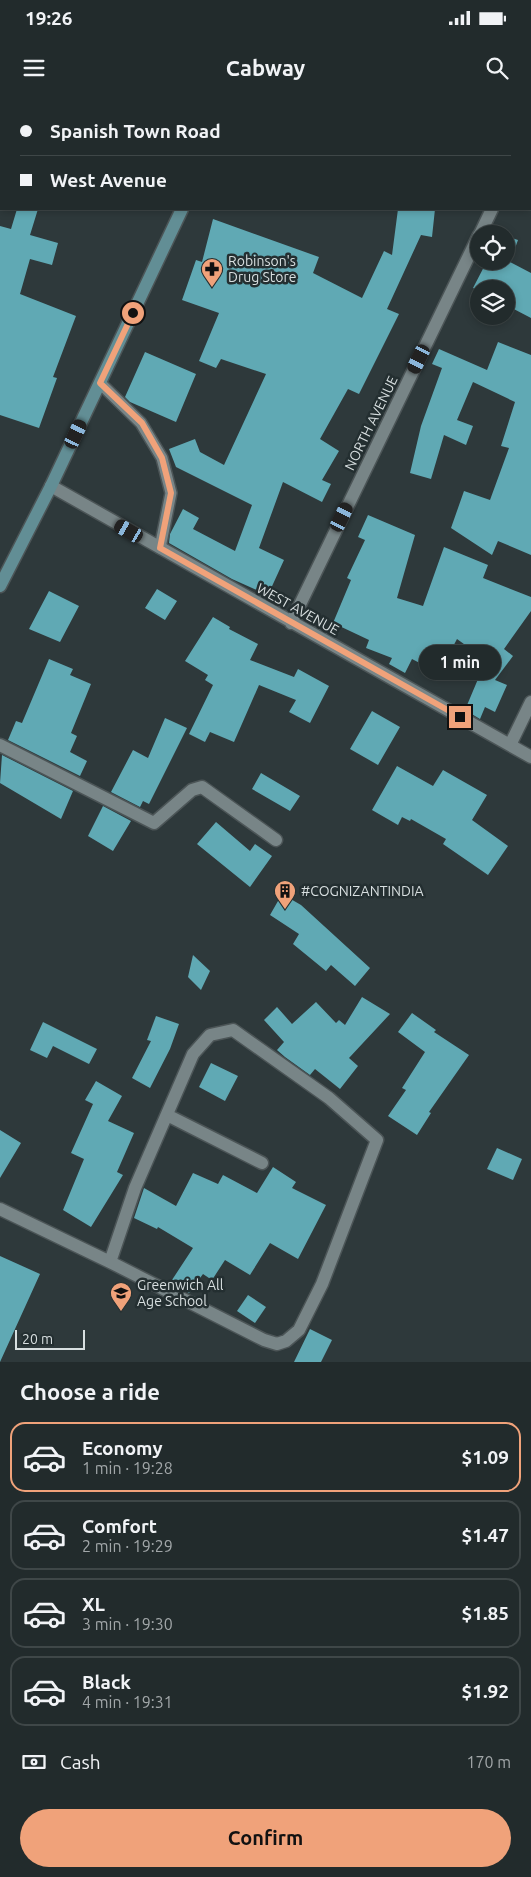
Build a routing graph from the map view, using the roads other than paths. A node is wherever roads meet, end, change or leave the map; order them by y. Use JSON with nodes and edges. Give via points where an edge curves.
{"nodes":[{"id":1,"x":182,"y":210,"type":"edge"},
{"id":2,"x":492,"y":210,"type":"edge"},
{"id":3,"x":484,"y":225,"type":"edge"},
{"id":4,"x":470,"y":254,"type":"edge"},
{"id":5,"x":100,"y":383,"type":"junction"},
{"id":6,"x":51,"y":486,"type":"junction"},
{"id":7,"x":160,"y":548,"type":"junction"},
{"id":8,"x":2,"y":574,"type":"edge"},
{"id":9,"x":0,"y":586,"type":"edge"},
{"id":10,"x":291,"y":623,"type":"junction"},
{"id":11,"x":531,"y":702,"type":"edge"},
{"id":12,"x":0,"y":745,"type":"edge"},
{"id":13,"x":510,"y":745,"type":"junction"},
{"id":14,"x":531,"y":757,"type":"edge"},
{"id":15,"x":276,"y":840,"type":"dead end"},
{"id":16,"x":167,"y":1115,"type":"junction"},
{"id":17,"x":262,"y":1163,"type":"dead end"},
{"id":18,"x":0,"y":1209,"type":"edge"},
{"id":19,"x":110,"y":1262,"type":"junction"}],
"edges":[{"from":1,"to":5,"type":"main road"},
{"from":2,"to":3,"type":"street","name":"NORTH AVENUE"},
{"from":4,"to":10,"type":"street","name":"NORTH AVENUE"},
{"from":5,"to":6,"type":"main road"},
{"from":5,"to":7,"type":"lane","via":[[142,423],[162,458],[171,493]]},
{"from":6,"to":7,"type":"street","name":"WEST AVENUE"},
{"from":6,"to":8,"type":"main road"},
{"from":7,"to":10,"type":"street","name":"WEST AVENUE"},
{"from":8,"to":9,"type":"main road"},
{"from":10,"to":13,"type":"street","name":"WEST AVENUE"},
{"from":11,"to":13,"type":"street"},
{"from":12,"to":15,"type":"street","via":[[154,823],[192,790],[202,787]]},
{"from":13,"to":14,"type":"street","name":"WEST AVENUE"},
{"from":16,"to":17,"type":"street"},
{"from":16,"to":19,"type":"street","via":[[135,1188]]},
{"from":16,"to":19,"type":"street","via":[[193,1054],[210,1035],[234,1030],[329,1098],[377,1140],[322,1284],[299,1330],[286,1341],[277,1344],[264,1340]]},
{"from":18,"to":19,"type":"street"}]}
